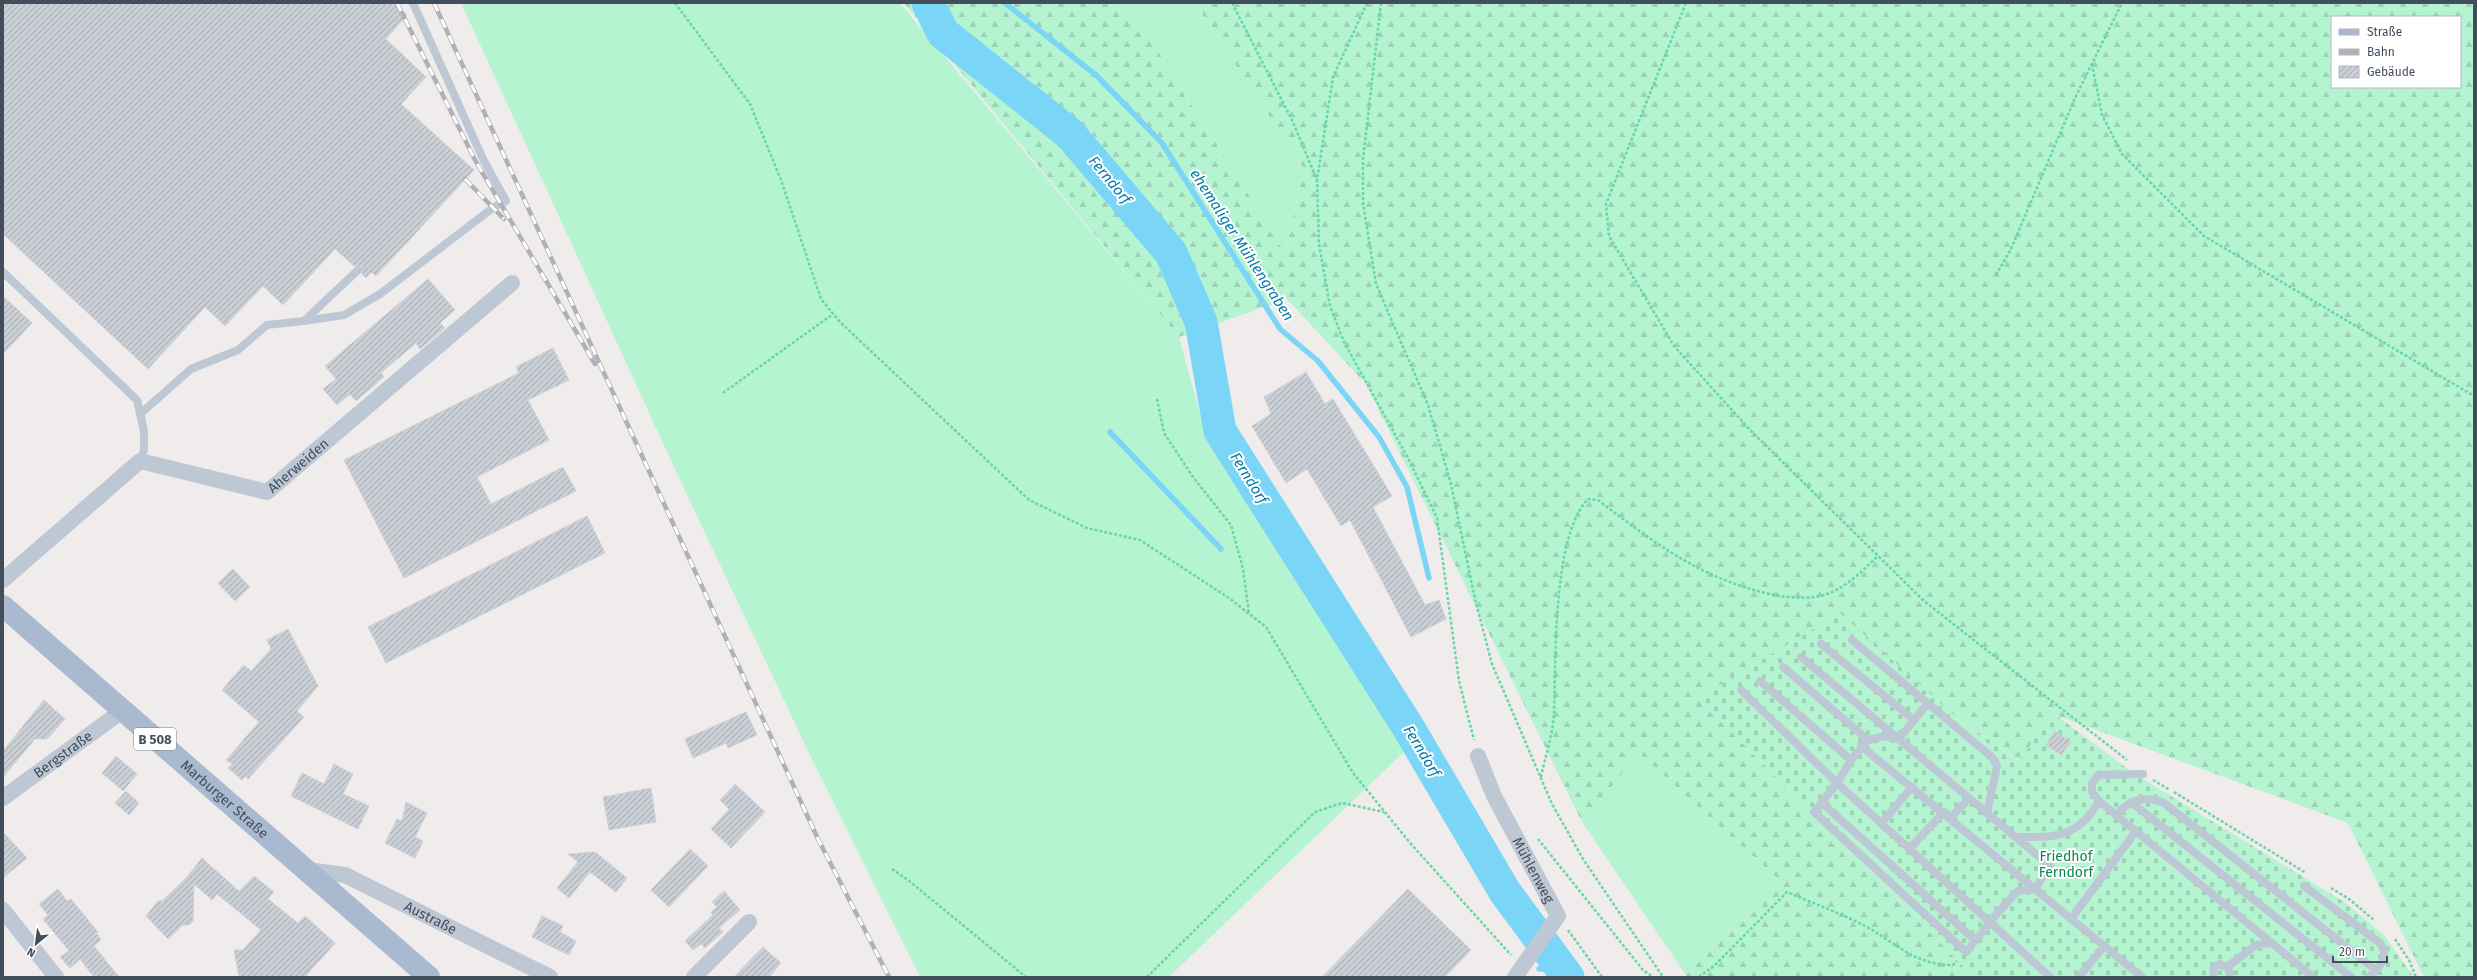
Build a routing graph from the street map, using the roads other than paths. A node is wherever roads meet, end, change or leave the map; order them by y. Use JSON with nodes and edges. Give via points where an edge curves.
{"nodes":[{"id":1,"x":414,"y":3,"type":"edge"},
{"id":2,"x":358,"y":270,"type":"dead end"},
{"id":3,"x":3,"y":272,"type":"edge"},
{"id":4,"x":512,"y":283,"type":"dead end"},
{"id":5,"x":304,"y":321,"type":"junction"},
{"id":6,"x":140,"y":414,"type":"junction"},
{"id":7,"x":140,"y":461,"type":"junction"},
{"id":8,"x":3,"y":580,"type":"edge"},
{"id":9,"x":3,"y":606,"type":"edge"},
{"id":10,"x":1852,"y":640,"type":"dead end"},
{"id":11,"x":1821,"y":644,"type":"dead end"},
{"id":12,"x":1801,"y":656,"type":"dead end"},
{"id":13,"x":1783,"y":667,"type":"dead end"},
{"id":14,"x":1760,"y":681,"type":"dead end"},
{"id":15,"x":1741,"y":690,"type":"dead end"},
{"id":16,"x":1927,"y":704,"type":"junction"},
{"id":17,"x":122,"y":711,"type":"junction"},
{"id":18,"x":1914,"y":720,"type":"junction"},
{"id":19,"x":1899,"y":739,"type":"junction"},
{"id":20,"x":1868,"y":740,"type":"junction"},
{"id":21,"x":1861,"y":746,"type":"junction"},
{"id":22,"x":1478,"y":756,"type":"road end"},
{"id":23,"x":1851,"y":760,"type":"junction"},
{"id":24,"x":2143,"y":774,"type":"road end"},
{"id":25,"x":1837,"y":784,"type":"junction"},
{"id":26,"x":1912,"y":787,"type":"junction"},
{"id":27,"x":3,"y":798,"type":"edge"},
{"id":28,"x":1969,"y":798,"type":"junction"},
{"id":29,"x":2099,"y":801,"type":"junction"},
{"id":30,"x":2131,"y":802,"type":"junction"},
{"id":31,"x":1822,"y":803,"type":"junction"},
{"id":32,"x":1944,"y":812,"type":"junction"},
{"id":33,"x":1988,"y":813,"type":"junction"},
{"id":34,"x":2116,"y":815,"type":"junction"},
{"id":35,"x":1951,"y":818,"type":"junction"},
{"id":36,"x":1881,"y":824,"type":"junction"},
{"id":37,"x":2136,"y":831,"type":"junction"},
{"id":38,"x":2017,"y":837,"type":"junction"},
{"id":39,"x":1909,"y":849,"type":"junction"},
{"id":40,"x":307,"y":870,"type":"junction"},
{"id":41,"x":2304,"y":886,"type":"dead end"},
{"id":42,"x":2035,"y":889,"type":"junction"},
{"id":43,"x":3,"y":910,"type":"edge"},
{"id":44,"x":2070,"y":919,"type":"junction"},
{"id":45,"x":749,"y":922,"type":"dead end"},
{"id":46,"x":1989,"y":923,"type":"junction"},
{"id":47,"x":1975,"y":940,"type":"junction"},
{"id":48,"x":2272,"y":944,"type":"junction"},
{"id":49,"x":2104,"y":946,"type":"junction"},
{"id":50,"x":2227,"y":967,"type":"junction"},
{"id":51,"x":1521,"y":969,"type":"edge"},
{"id":52,"x":2376,"y":970,"type":"junction"},
{"id":53,"x":56,"y":977,"type":"edge"},
{"id":54,"x":429,"y":977,"type":"edge"},
{"id":55,"x":550,"y":977,"type":"edge"},
{"id":56,"x":694,"y":977,"type":"edge"},
{"id":57,"x":2050,"y":977,"type":"edge"},
{"id":58,"x":2079,"y":977,"type":"edge"},
{"id":59,"x":2142,"y":977,"type":"edge"},
{"id":60,"x":2213,"y":977,"type":"edge"},
{"id":61,"x":2229,"y":977,"type":"edge"},
{"id":62,"x":2313,"y":977,"type":"edge"},
{"id":63,"x":2351,"y":977,"type":"edge"},
{"id":64,"x":2369,"y":977,"type":"edge"}],
"edges":[{"from":1,"to":5,"type":"lane","via":[[483,159],[506,201],[494,207],[380,294],[344,314]]},
{"from":2,"to":5,"type":"lane"},
{"from":3,"to":6,"type":"lane","via":[[137,400]]},
{"from":4,"to":7,"type":"street","name":"Aherweiden","via":[[267,492]]},
{"from":5,"to":6,"type":"lane","via":[[267,325],[238,350],[191,369]]},
{"from":6,"to":7,"type":"lane","via":[[144,450]]},
{"from":7,"to":8,"type":"street"},
{"from":9,"to":17,"type":"main road","name":"Marburger Straße","number":"B 508"},
{"from":10,"to":16,"type":"lane"},
{"from":11,"to":18,"type":"lane"},
{"from":12,"to":19,"type":"lane"},
{"from":13,"to":20,"type":"lane"},
{"from":14,"to":23,"type":"lane"},
{"from":15,"to":25,"type":"lane"},
{"from":16,"to":18,"type":"lane"},
{"from":16,"to":33,"type":"lane","via":[[1993,758],[1997,766]]},
{"from":17,"to":27,"type":"street","name":"Bergstraße"},
{"from":17,"to":40,"type":"main road","name":"Marburger Straße","number":"B 508"},
{"from":18,"to":19,"type":"lane"},
{"from":19,"to":20,"type":"lane","via":[[1885,736]]},
{"from":19,"to":28,"type":"lane"},
{"from":20,"to":21,"type":"lane"},
{"from":21,"to":23,"type":"lane"},
{"from":21,"to":26,"type":"lane"},
{"from":22,"to":51,"type":"street","name":"Mühlenweg","via":[[1494,796],[1558,916]]},
{"from":23,"to":25,"type":"lane"},
{"from":24,"to":29,"type":"lane","via":[[2098,775],[2092,783],[2092,792]]},
{"from":25,"to":31,"type":"lane"},
{"from":25,"to":36,"type":"lane"},
{"from":26,"to":32,"type":"lane"},
{"from":26,"to":36,"type":"lane"},
{"from":28,"to":33,"type":"lane"},
{"from":28,"to":35,"type":"lane"},
{"from":29,"to":34,"type":"lane"},
{"from":29,"to":38,"type":"lane","via":[[2075,829],[2056,837]]},
{"from":30,"to":34,"type":"lane"},
{"from":30,"to":52,"type":"lane","via":[[2153,798],[2164,803]]},
{"from":30,"to":63,"type":"lane"},
{"from":31,"to":47,"type":"lane"},
{"from":31,"to":47,"type":"lane","via":[[1814,812],[1966,952]]},
{"from":32,"to":35,"type":"lane"},
{"from":32,"to":39,"type":"lane"},
{"from":33,"to":38,"type":"lane"},
{"from":34,"to":37,"type":"lane"},
{"from":35,"to":42,"type":"lane"},
{"from":36,"to":39,"type":"lane"},
{"from":37,"to":44,"type":"lane"},
{"from":37,"to":48,"type":"lane"},
{"from":38,"to":42,"type":"lane","via":[[2050,866]]},
{"from":39,"to":46,"type":"lane"},
{"from":40,"to":54,"type":"main road","name":"Marburger Straße","number":"B 508"},
{"from":40,"to":55,"type":"street","name":"Austraße","via":[[345,875]]},
{"from":41,"to":52,"type":"lane","via":[[2381,944],[2385,951],[2384,958]]},
{"from":42,"to":44,"type":"lane"},
{"from":42,"to":46,"type":"lane","via":[[2018,891]]},
{"from":43,"to":53,"type":"street"},
{"from":44,"to":49,"type":"lane"},
{"from":45,"to":56,"type":"street"},
{"from":46,"to":47,"type":"lane"},
{"from":46,"to":57,"type":"lane"},
{"from":48,"to":50,"type":"lane","via":[[2256,945]]},
{"from":48,"to":62,"type":"lane"},
{"from":49,"to":58,"type":"lane"},
{"from":49,"to":59,"type":"lane"},
{"from":50,"to":60,"type":"lane","via":[[2220,964],[2214,967]]},
{"from":50,"to":61,"type":"lane"},
{"from":52,"to":64,"type":"lane"}]}
